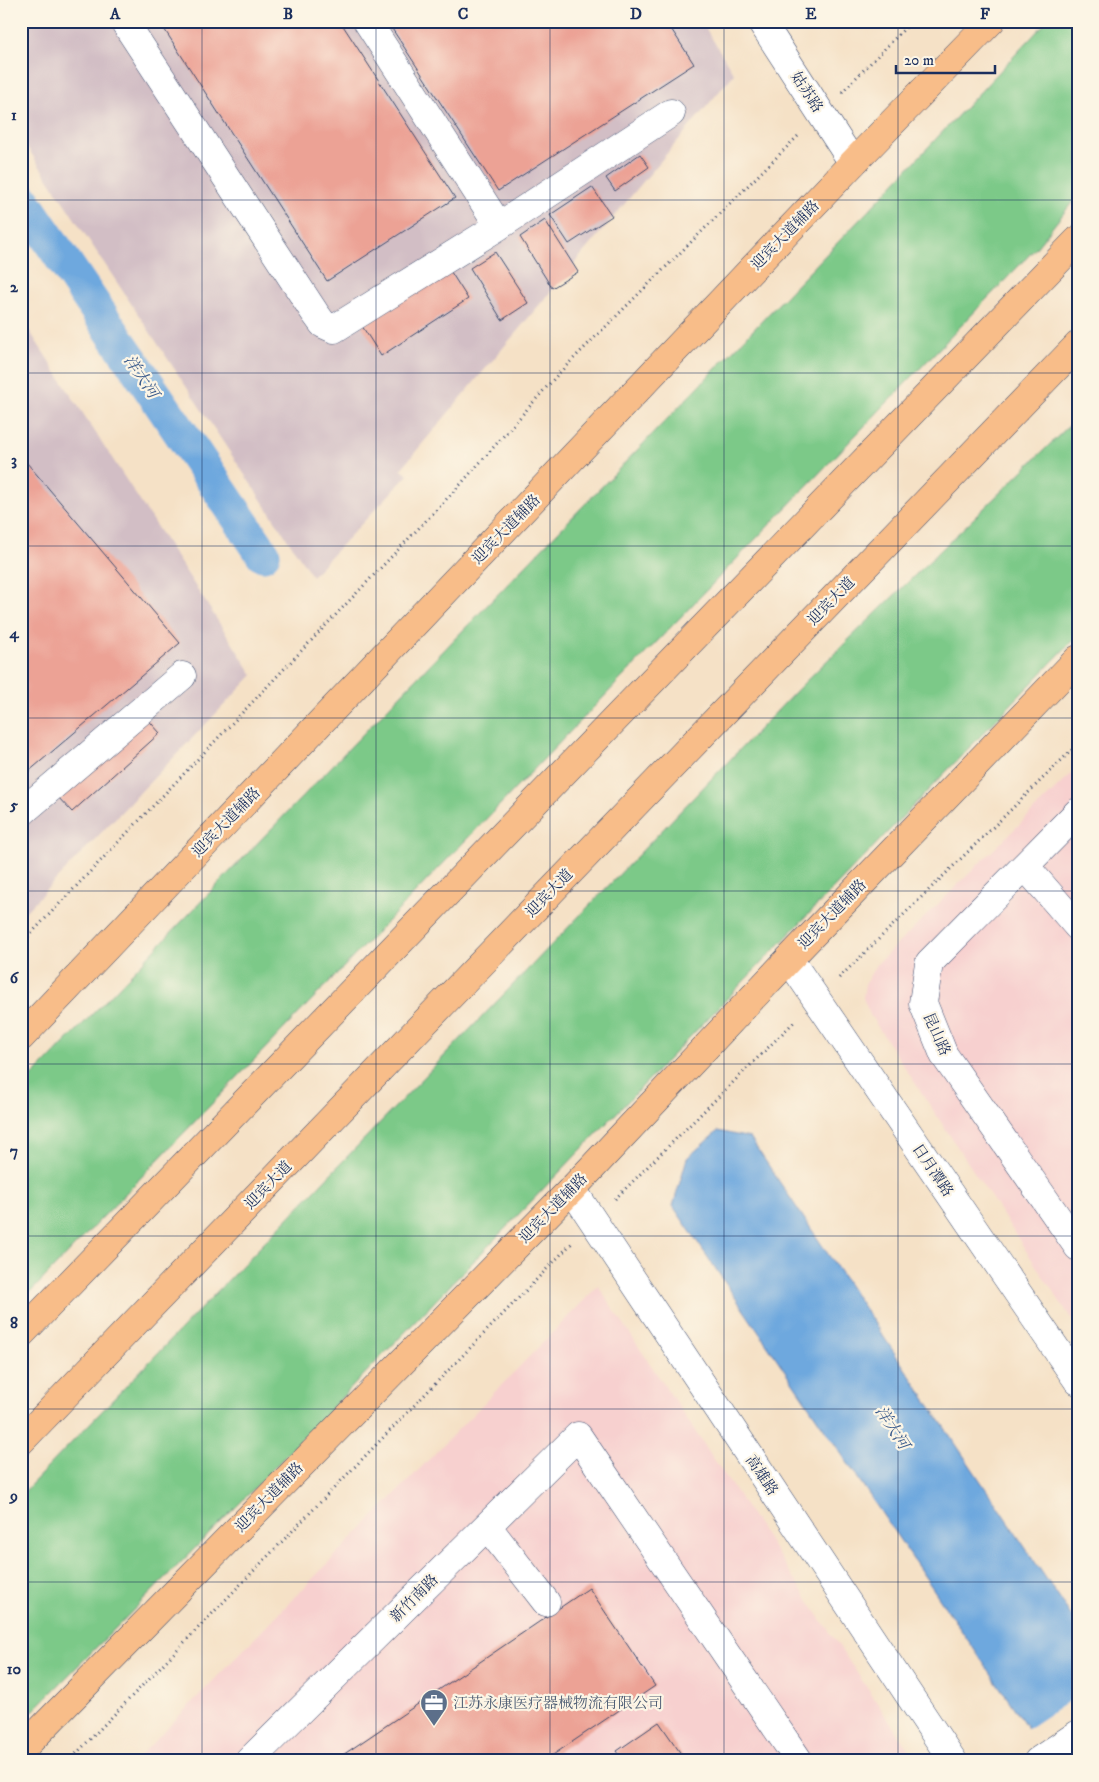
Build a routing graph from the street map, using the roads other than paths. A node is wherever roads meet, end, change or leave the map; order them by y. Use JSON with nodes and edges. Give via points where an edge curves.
{"nodes":[{"id":1,"x":124,"y":21,"type":"edge"},
{"id":2,"x":367,"y":21,"type":"edge"},
{"id":3,"x":761,"y":21,"type":"edge"},
{"id":4,"x":991,"y":21,"type":"edge"},
{"id":5,"x":671,"y":113,"type":"dead end"},
{"id":6,"x":853,"y":163,"type":"junction"},
{"id":7,"x":499,"y":226,"type":"junction"},
{"id":8,"x":1078,"y":238,"type":"edge"},
{"id":9,"x":1078,"y":345,"type":"edge"},
{"id":10,"x":1078,"y":659,"type":"edge"},
{"id":11,"x":182,"y":676,"type":"dead end"},
{"id":12,"x":1078,"y":812,"type":"edge"},
{"id":13,"x":21,"y":813,"type":"edge"},
{"id":14,"x":1025,"y":866,"type":"junction"},
{"id":15,"x":1078,"y":927,"type":"edge"},
{"id":16,"x":789,"y":958,"type":"junction"},
{"id":17,"x":21,"y":1037,"type":"edge"},
{"id":18,"x":572,"y":1189,"type":"junction"},
{"id":19,"x":1078,"y":1247,"type":"edge"},
{"id":20,"x":21,"y":1334,"type":"edge"},
{"id":21,"x":1078,"y":1381,"type":"edge"},
{"id":22,"x":21,"y":1441,"type":"edge"},
{"id":23,"x":487,"y":1526,"type":"junction"},
{"id":24,"x":546,"y":1602,"type":"dead end"},
{"id":25,"x":1078,"y":1734,"type":"edge"},
{"id":26,"x":21,"y":1750,"type":"edge"},
{"id":27,"x":249,"y":1761,"type":"edge"},
{"id":28,"x":799,"y":1761,"type":"edge"},
{"id":29,"x":953,"y":1761,"type":"edge"},
{"id":30,"x":1038,"y":1761,"type":"edge"}],
"edges":[{"from":1,"to":7,"type":"street","via":[[324,324],[334,329],[347,322]]},
{"from":2,"to":7,"type":"street"},
{"from":3,"to":6,"type":"street","name":"姑苏路"},
{"from":4,"to":6,"type":"main road","name":"迎宾大道辅路"},
{"from":5,"to":7,"type":"street"},
{"from":6,"to":17,"type":"main road","name":"迎宾大道辅路"},
{"from":8,"to":20,"type":"main road"},
{"from":9,"to":22,"type":"main road","name":"迎宾大道"},
{"from":10,"to":16,"type":"main road","name":"迎宾大道辅路"},
{"from":11,"to":13,"type":"street"},
{"from":12,"to":14,"type":"street","name":"昆山路"},
{"from":14,"to":15,"type":"street"},
{"from":14,"to":19,"type":"street","name":"昆山路","via":[[929,963],[923,1003],[944,1055]]},
{"from":16,"to":18,"type":"main road","name":"迎宾大道辅路"},
{"from":16,"to":21,"type":"street","name":"日月潭路"},
{"from":18,"to":26,"type":"main road","name":"迎宾大道辅路"},
{"from":18,"to":29,"type":"street","name":"高雄路"},
{"from":23,"to":24,"type":"street"},
{"from":23,"to":27,"type":"street","name":"新竹南路"},
{"from":23,"to":28,"type":"street","name":"新竹南路","via":[[578,1436]]},
{"from":25,"to":30,"type":"street"}]}
